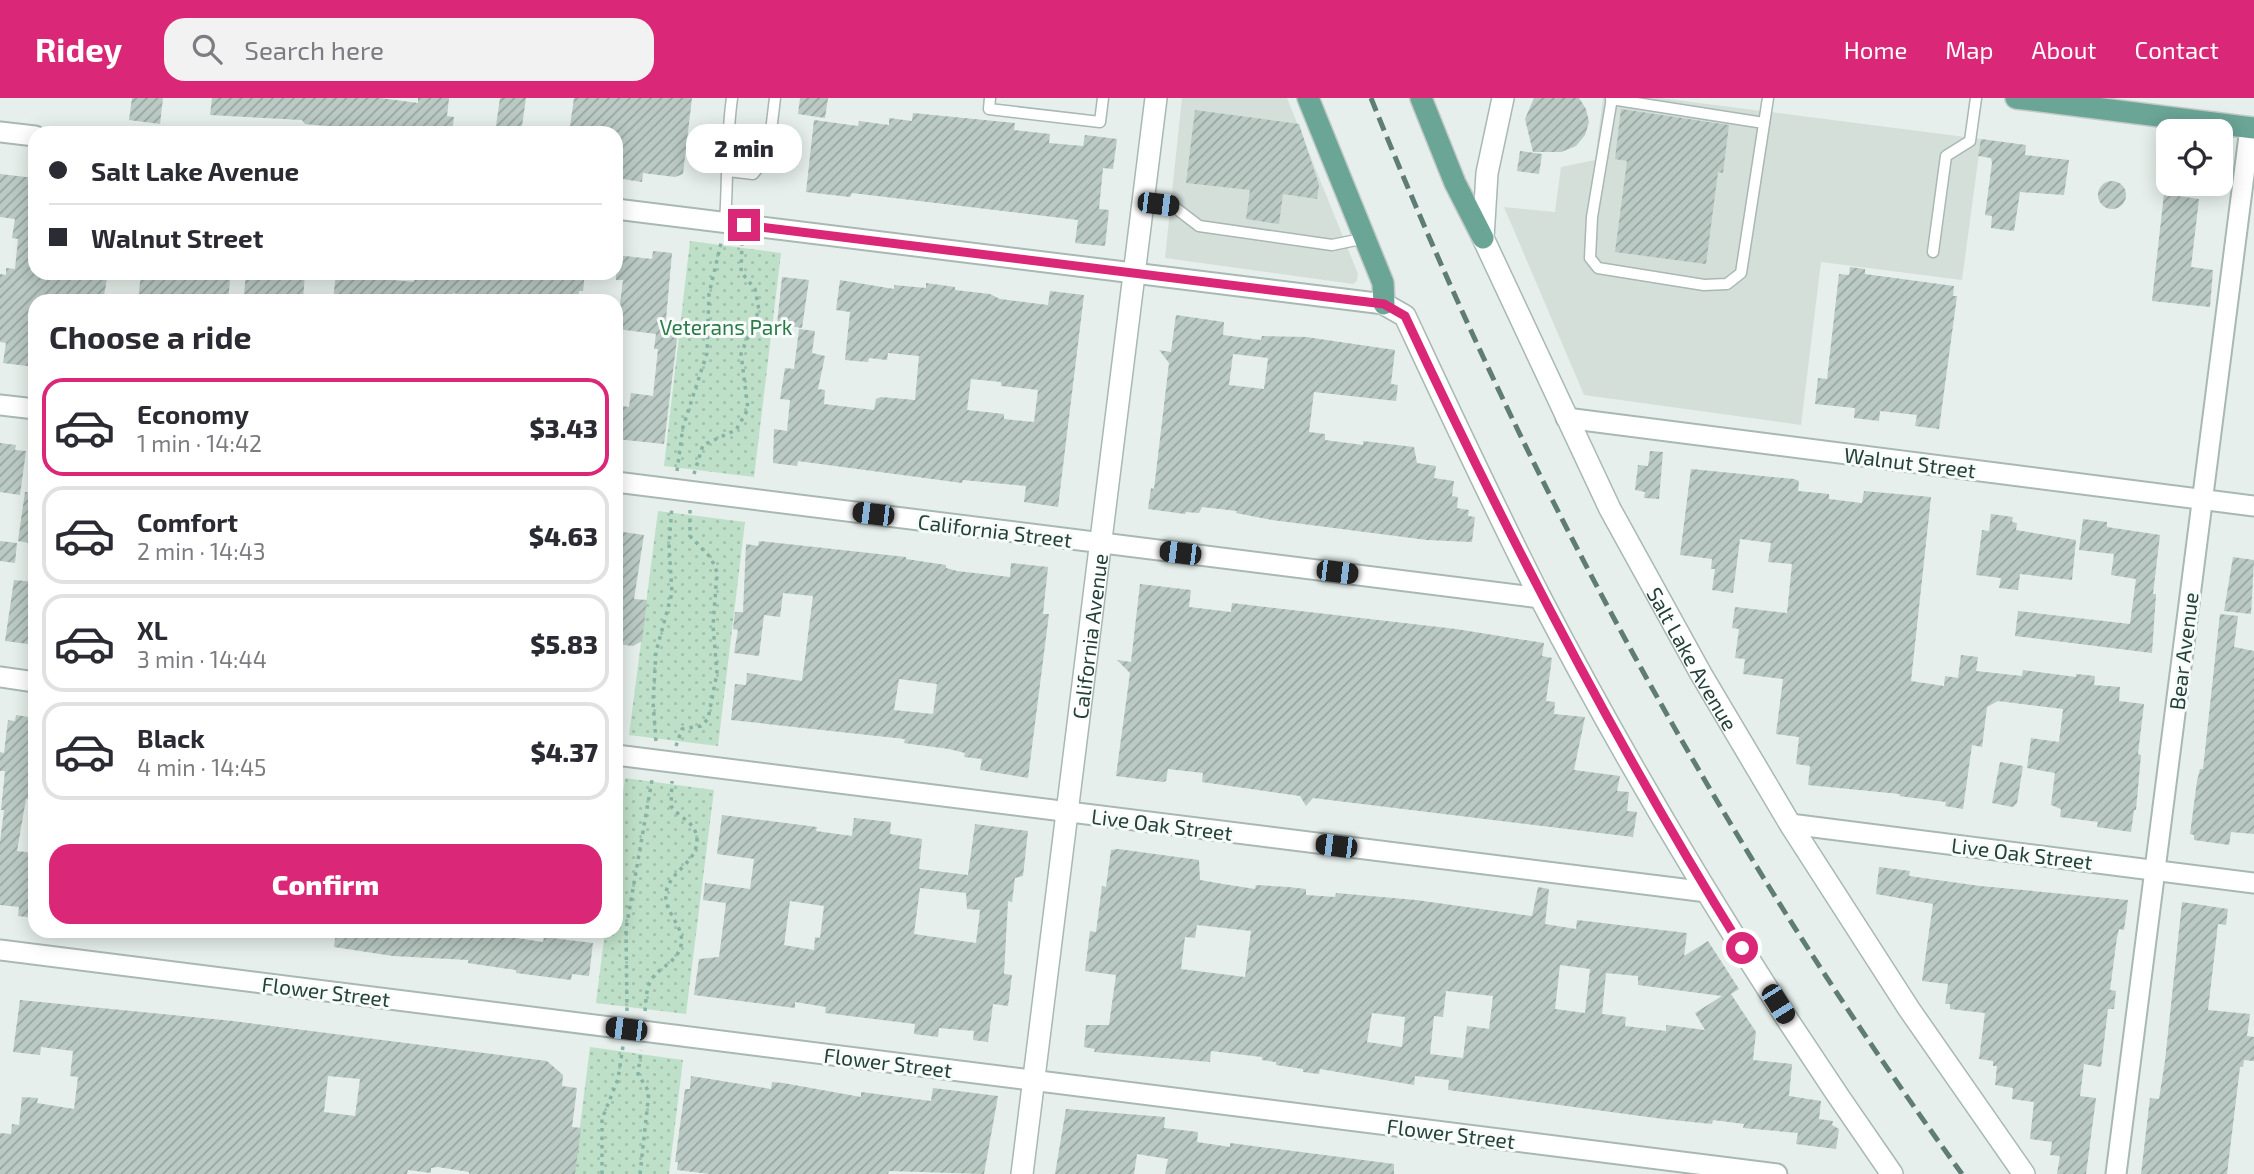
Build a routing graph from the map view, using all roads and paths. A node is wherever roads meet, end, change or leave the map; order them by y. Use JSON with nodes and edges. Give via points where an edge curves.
{"nodes":[{"id":1,"x":732,"y":98,"type":"edge"},
{"id":2,"x":775,"y":98,"type":"edge"},
{"id":3,"x":990,"y":98,"type":"edge"},
{"id":4,"x":1103,"y":98,"type":"edge"},
{"id":5,"x":1156,"y":98,"type":"edge"},
{"id":6,"x":1308,"y":98,"type":"edge"},
{"id":7,"x":1422,"y":98,"type":"edge"},
{"id":8,"x":1503,"y":98,"type":"edge"},
{"id":9,"x":1611,"y":98,"type":"edge"},
{"id":10,"x":1768,"y":98,"type":"edge"},
{"id":11,"x":1976,"y":98,"type":"edge"},
{"id":12,"x":2016,"y":98,"type":"edge"},
{"id":13,"x":1764,"y":123,"type":"junction"},
{"id":14,"x":2252,"y":128,"type":"edge"},
{"id":15,"x":0,"y":132,"type":"edge"},
{"id":16,"x":28,"y":135,"type":"edge"},
{"id":17,"x":728,"y":171,"type":"junction"},
{"id":18,"x":1143,"y":202,"type":"junction"},
{"id":19,"x":623,"y":210,"type":"edge"},
{"id":20,"x":724,"y":222,"type":"junction"},
{"id":21,"x":744,"y":225,"type":"junction"},
{"id":22,"x":1366,"y":237,"type":"junction"},
{"id":23,"x":1483,"y":238,"type":"junction"},
{"id":24,"x":1933,"y":252,"type":"dead end"},
{"id":25,"x":1134,"y":273,"type":"junction"},
{"id":26,"x":1384,"y":304,"type":"junction"},
{"id":27,"x":0,"y":405,"type":"edge"},
{"id":28,"x":28,"y":408,"type":"edge"},
{"id":29,"x":1566,"y":418,"type":"junction"},
{"id":30,"x":623,"y":483,"type":"edge"},
{"id":31,"x":683,"y":491,"type":"junction"},
{"id":32,"x":2202,"y":499,"type":"junction"},
{"id":33,"x":2254,"y":506,"type":"edge"},
{"id":34,"x":1101,"y":543,"type":"junction"},
{"id":35,"x":1541,"y":598,"type":"junction"},
{"id":36,"x":0,"y":677,"type":"edge"},
{"id":37,"x":28,"y":681,"type":"edge"},
{"id":38,"x":623,"y":756,"type":"edge"},
{"id":39,"x":654,"y":759,"type":"junction"},
{"id":40,"x":674,"y":762,"type":"junction"},
{"id":41,"x":1067,"y":812,"type":"junction"},
{"id":42,"x":1790,"y":824,"type":"junction"},
{"id":43,"x":2154,"y":870,"type":"junction"},
{"id":44,"x":2254,"y":883,"type":"edge"},
{"id":45,"x":1707,"y":892,"type":"junction"},
{"id":46,"x":0,"y":950,"type":"edge"},
{"id":47,"x":634,"y":1030,"type":"junction"},
{"id":48,"x":1033,"y":1081,"type":"junction"},
{"id":49,"x":602,"y":1174,"type":"edge"},
{"id":50,"x":640,"y":1174,"type":"edge"},
{"id":51,"x":1022,"y":1174,"type":"edge"},
{"id":52,"x":1777,"y":1174,"type":"edge"},
{"id":53,"x":1892,"y":1174,"type":"edge"},
{"id":54,"x":2024,"y":1174,"type":"edge"},
{"id":55,"x":2116,"y":1174,"type":"edge"}],
"edges":[{"from":1,"to":17,"type":"lane","via":[[725,147]]},
{"from":2,"to":17,"type":"lane","via":[[768,156],[753,174]]},
{"from":3,"to":4,"type":"lane","via":[[989,109],[1100,122]]},
{"from":5,"to":18,"type":"street","name":"California Avenue"},
{"from":6,"to":22,"type":"main road"},
{"from":7,"to":23,"type":"main road","via":[[1455,183]]},
{"from":8,"to":23,"type":"street","name":"Salt Lake Avenue","via":[[1487,173]]},
{"from":9,"to":13,"type":"lane"},
{"from":9,"to":13,"type":"lane","via":[[1592,218],[1590,258],[1598,268],[1704,285],[1727,284],[1741,273]]},
{"from":10,"to":13,"type":"lane"},
{"from":11,"to":24,"type":"lane","via":[[1970,141],[1945,156]]},
{"from":12,"to":14,"type":"main road"},
{"from":14,"to":32,"type":"street","name":"Bear Avenue"},
{"from":15,"to":16,"type":"street"},
{"from":17,"to":20,"type":"lane"},
{"from":18,"to":22,"type":"lane","via":[[1173,206],[1199,226],[1332,245]]},
{"from":18,"to":25,"type":"street","name":"California Avenue"},
{"from":19,"to":20,"type":"street"},
{"from":20,"to":21,"type":"street"},
{"from":20,"to":31,"type":"path","via":[[709,294],[707,353],[683,427]]},
{"from":21,"to":25,"type":"street"},
{"from":21,"to":31,"type":"path","via":[[741,272],[755,289],[759,310],[741,354],[748,410],[736,430],[703,444]]},
{"from":22,"to":26,"type":"main road","via":[[1383,283]]},
{"from":23,"to":29,"type":"street","name":"Salt Lake Avenue"},
{"from":25,"to":26,"type":"street"},
{"from":25,"to":34,"type":"street","name":"California Avenue"},
{"from":26,"to":35,"type":"street","via":[[1405,316]]},
{"from":27,"to":28,"type":"street"},
{"from":29,"to":32,"type":"street","name":"Walnut Street"},
{"from":29,"to":42,"type":"street","name":"Salt Lake Avenue","via":[[1610,509],[1701,674]]},
{"from":30,"to":31,"type":"street","name":"California Street"},
{"from":31,"to":34,"type":"street","name":"California Street"},
{"from":31,"to":39,"type":"path","via":[[668,545],[672,593],[656,652]]},
{"from":31,"to":40,"type":"path","via":[[690,536],[711,558],[717,572],[713,626],[717,673],[712,712],[705,723],[682,729],[677,735]]},
{"from":32,"to":33,"type":"street","name":"Walnut Street"},
{"from":32,"to":43,"type":"street","name":"Bear Avenue"},
{"from":34,"to":35,"type":"street","name":"California Street"},
{"from":34,"to":41,"type":"street","name":"California Avenue"},
{"from":35,"to":45,"type":"street"},
{"from":36,"to":37,"type":"street"},
{"from":38,"to":39,"type":"street","name":"Live Oak Street"},
{"from":39,"to":40,"type":"street","name":"Live Oak Street"},
{"from":39,"to":47,"type":"path","via":[[626,929]]},
{"from":40,"to":41,"type":"street","name":"Live Oak Street"},
{"from":40,"to":47,"type":"path","via":[[671,806],[693,827],[696,845],[694,855],[668,884],[666,902],[682,942],[675,958],[650,982]]},
{"from":41,"to":45,"type":"street","name":"Live Oak Street"},
{"from":41,"to":48,"type":"street","name":"California Avenue"},
{"from":42,"to":43,"type":"street","name":"Live Oak Street"},
{"from":42,"to":54,"type":"street","name":"Salt Lake Avenue","via":[[1909,1009]]},
{"from":43,"to":44,"type":"street","name":"Live Oak Street"},
{"from":43,"to":55,"type":"street","name":"Bear Avenue"},
{"from":45,"to":53,"type":"street"},
{"from":46,"to":47,"type":"street","name":"Flower Street"},
{"from":47,"to":48,"type":"street","name":"Flower Street"},
{"from":47,"to":49,"type":"path","via":[[602,1119]]},
{"from":47,"to":50,"type":"path","via":[[638,1074],[649,1092]]},
{"from":48,"to":51,"type":"street","name":"California Avenue"},
{"from":48,"to":52,"type":"street","name":"Flower Street"}]}
